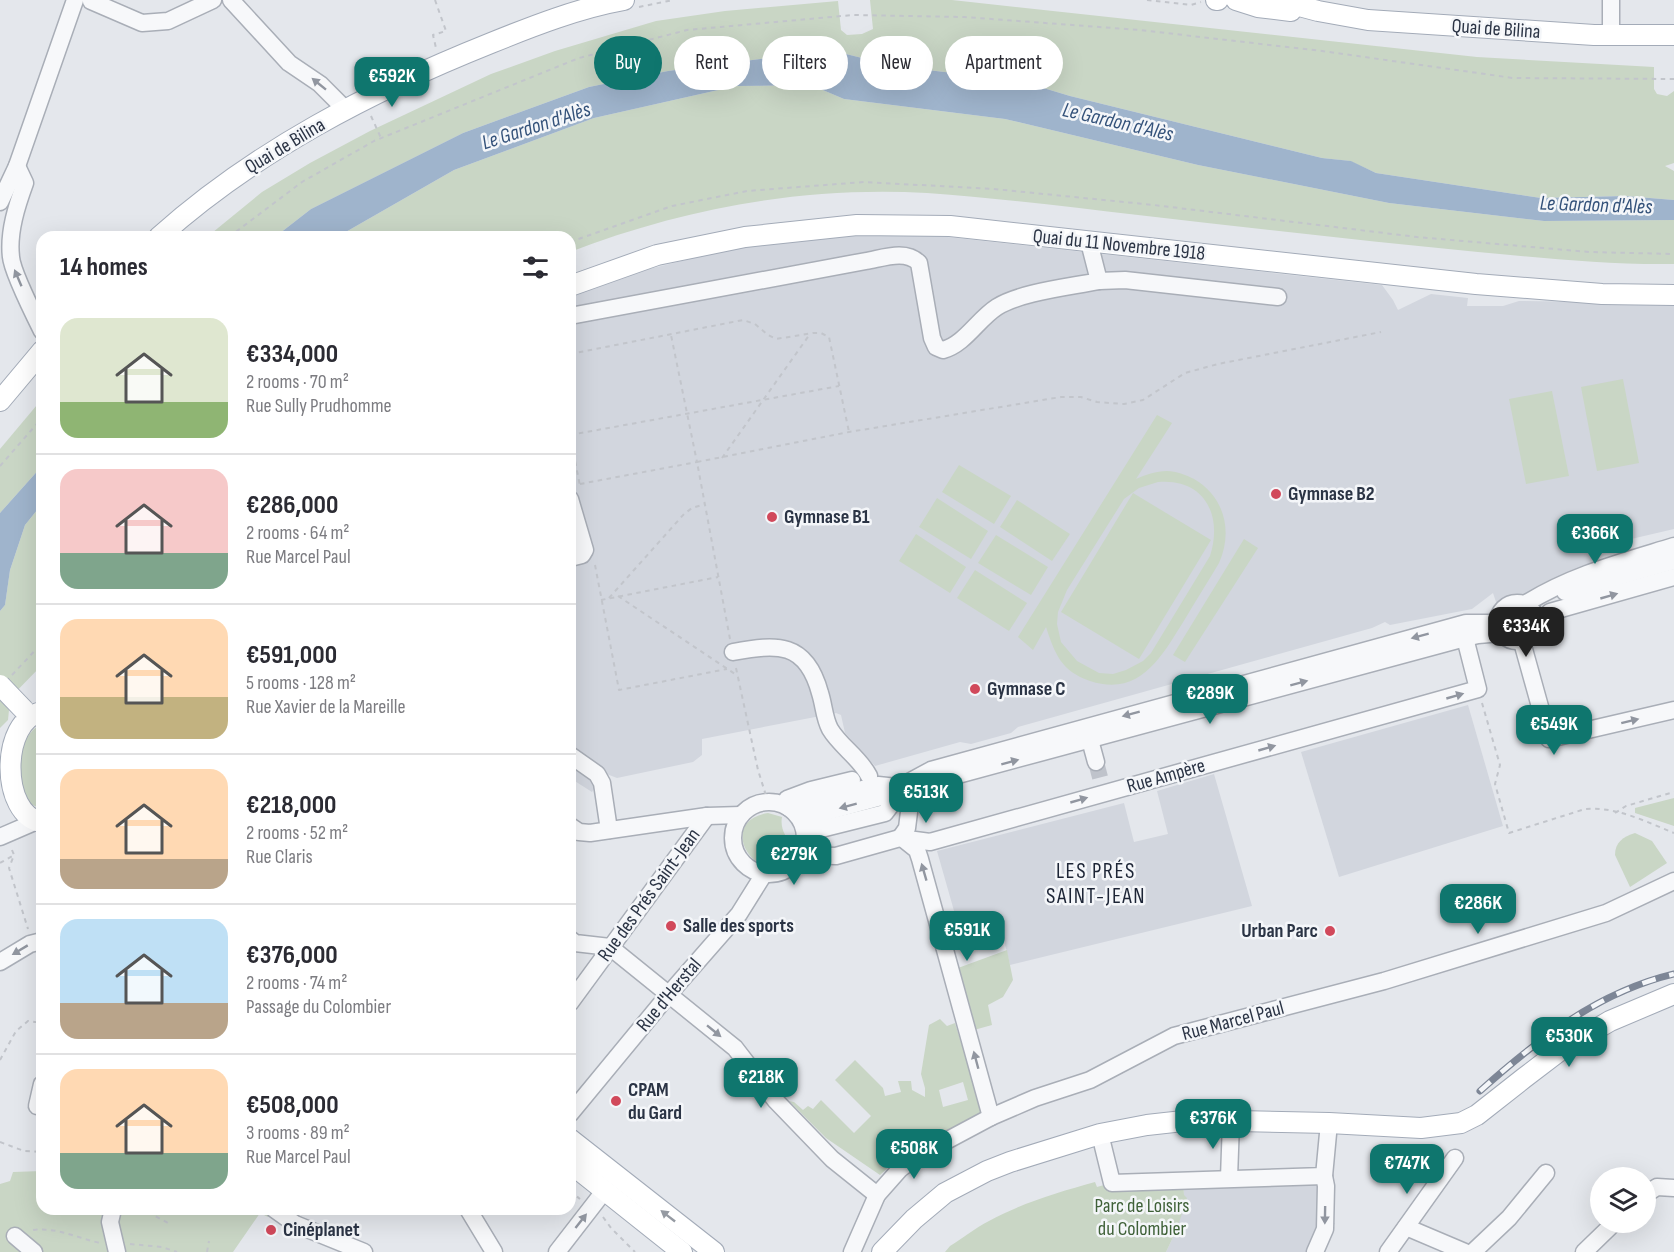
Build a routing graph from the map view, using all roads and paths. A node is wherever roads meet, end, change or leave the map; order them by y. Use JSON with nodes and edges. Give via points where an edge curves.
{"nodes":[{"id":1,"x":213,"y":0,"type":"edge"},
{"id":2,"x":231,"y":0,"type":"edge"},
{"id":3,"x":435,"y":0,"type":"edge"},
{"id":4,"x":674,"y":0,"type":"edge"},
{"id":5,"x":1147,"y":0,"type":"edge"},
{"id":6,"x":1206,"y":0,"type":"edge"},
{"id":7,"x":1236,"y":0,"type":"edge"},
{"id":8,"x":1277,"y":0,"type":"edge"},
{"id":9,"x":1611,"y":0,"type":"edge"},
{"id":10,"x":83,"y":1,"type":"edge"},
{"id":11,"x":618,"y":3,"type":"edge"},
{"id":12,"x":1318,"y":11,"type":"junction"},
{"id":13,"x":1611,"y":35,"type":"junction"},
{"id":14,"x":1674,"y":35,"type":"edge"},
{"id":15,"x":437,"y":53,"type":"dead end"},
{"id":16,"x":1674,"y":79,"type":"edge"},
{"id":17,"x":368,"y":109,"type":"dead end"},
{"id":18,"x":346,"y":110,"type":"junction"},
{"id":19,"x":381,"y":138,"type":"junction"},
{"id":20,"x":17,"y":166,"type":"junction"},
{"id":21,"x":0,"y":202,"type":"edge"},
{"id":22,"x":166,"y":231,"type":"edge"},
{"id":23,"x":237,"y":231,"type":"edge"},
{"id":24,"x":576,"y":240,"type":"edge"},
{"id":25,"x":1089,"y":242,"type":"junction"},
{"id":26,"x":1674,"y":254,"type":"edge"},
{"id":27,"x":1100,"y":281,"type":"junction"},
{"id":28,"x":576,"y":284,"type":"edge"},
{"id":29,"x":1674,"y":295,"type":"edge"},
{"id":30,"x":1278,"y":297,"type":"dead end"},
{"id":31,"x":576,"y":315,"type":"edge"},
{"id":32,"x":36,"y":318,"type":"edge"},
{"id":33,"x":1381,"y":332,"type":"dead end"},
{"id":34,"x":810,"y":334,"type":"junction"},
{"id":35,"x":671,"y":335,"type":"junction"},
{"id":36,"x":576,"y":353,"type":"edge"},
{"id":37,"x":36,"y":358,"type":"edge"},
{"id":38,"x":839,"y":386,"type":"junction"},
{"id":39,"x":765,"y":399,"type":"junction"},
{"id":40,"x":0,"y":401,"type":"edge"},
{"id":41,"x":687,"y":413,"type":"junction"},
{"id":42,"x":36,"y":425,"type":"edge"},
{"id":43,"x":849,"y":432,"type":"junction"},
{"id":44,"x":576,"y":434,"type":"edge"},
{"id":45,"x":722,"y":458,"type":"junction"},
{"id":46,"x":697,"y":462,"type":"junction"},
{"id":47,"x":576,"y":464,"type":"edge"},
{"id":48,"x":0,"y":466,"type":"edge"},
{"id":49,"x":580,"y":484,"type":"junction"},
{"id":50,"x":576,"y":497,"type":"edge"},
{"id":51,"x":705,"y":504,"type":"junction"},
{"id":52,"x":1674,"y":546,"type":"edge"},
{"id":53,"x":576,"y":556,"type":"edge"},
{"id":54,"x":1674,"y":561,"type":"edge"},
{"id":55,"x":595,"y":565,"type":"dead end"},
{"id":56,"x":718,"y":577,"type":"junction"},
{"id":57,"x":1674,"y":577,"type":"edge"},
{"id":58,"x":618,"y":596,"type":"junction"},
{"id":59,"x":609,"y":598,"type":"junction"},
{"id":60,"x":601,"y":600,"type":"junction"},
{"id":61,"x":1528,"y":606,"type":"junction"},
{"id":62,"x":1537,"y":625,"type":"junction"},
{"id":63,"x":1499,"y":628,"type":"junction"},
{"id":64,"x":1465,"y":638,"type":"junction"},
{"id":65,"x":1522,"y":642,"type":"junction"},
{"id":66,"x":36,"y":649,"type":"edge"},
{"id":67,"x":733,"y":652,"type":"junction"},
{"id":68,"x":727,"y":669,"type":"junction"},
{"id":69,"x":737,"y":675,"type":"junction"},
{"id":70,"x":4,"y":683,"type":"edge"},
{"id":71,"x":1478,"y":689,"type":"junction"},
{"id":72,"x":1674,"y":710,"type":"edge"},
{"id":73,"x":32,"y":713,"type":"edge"},
{"id":74,"x":1090,"y":740,"type":"junction"},
{"id":75,"x":576,"y":759,"type":"edge"},
{"id":76,"x":1096,"y":762,"type":"tunnel mouth"},
{"id":77,"x":3,"y":766,"type":"edge"},
{"id":78,"x":931,"y":770,"type":"junction"},
{"id":79,"x":869,"y":776,"type":"junction"},
{"id":80,"x":897,"y":787,"type":"junction"},
{"id":81,"x":915,"y":792,"type":"junction"},
{"id":82,"x":1674,"y":792,"type":"edge"},
{"id":83,"x":4,"y":796,"type":"edge"},
{"id":84,"x":787,"y":810,"type":"junction"},
{"id":85,"x":1615,"y":813,"type":"junction"},
{"id":86,"x":741,"y":815,"type":"junction"},
{"id":87,"x":707,"y":816,"type":"junction"},
{"id":88,"x":36,"y":820,"type":"edge"},
{"id":89,"x":36,"y":822,"type":"edge"},
{"id":90,"x":576,"y":830,"type":"edge"},
{"id":91,"x":609,"y":830,"type":"junction"},
{"id":92,"x":1674,"y":834,"type":"edge"},
{"id":93,"x":0,"y":837,"type":"edge"},
{"id":94,"x":900,"y":838,"type":"junction"},
{"id":95,"x":802,"y":855,"type":"junction"},
{"id":96,"x":0,"y":863,"type":"edge"},
{"id":97,"x":764,"y":874,"type":"junction"},
{"id":98,"x":1674,"y":881,"type":"edge"},
{"id":99,"x":36,"y":942,"type":"edge"},
{"id":100,"x":576,"y":943,"type":"edge"},
{"id":101,"x":610,"y":947,"type":"junction"},
{"id":102,"x":0,"y":962,"type":"edge"},
{"id":103,"x":669,"y":994,"type":"junction"},
{"id":104,"x":1674,"y":994,"type":"edge"},
{"id":105,"x":576,"y":995,"type":"edge"},
{"id":106,"x":36,"y":1022,"type":"edge"},
{"id":107,"x":0,"y":1060,"type":"edge"},
{"id":108,"x":576,"y":1107,"type":"edge"},
{"id":109,"x":991,"y":1117,"type":"junction"},
{"id":110,"x":1231,"y":1122,"type":"junction"},
{"id":111,"x":1329,"y":1124,"type":"junction"},
{"id":112,"x":1100,"y":1134,"type":"junction"},
{"id":113,"x":0,"y":1142,"type":"edge"},
{"id":114,"x":576,"y":1144,"type":"edge"},
{"id":115,"x":36,"y":1152,"type":"edge"},
{"id":116,"x":1455,"y":1158,"type":"dead end"},
{"id":117,"x":576,"y":1168,"type":"edge"},
{"id":118,"x":1546,"y":1173,"type":"dead end"},
{"id":119,"x":1324,"y":1176,"type":"junction"},
{"id":120,"x":1229,"y":1178,"type":"junction"},
{"id":121,"x":1656,"y":1188,"type":"edge"},
{"id":122,"x":1674,"y":1188,"type":"edge"},
{"id":123,"x":605,"y":1190,"type":"junction"},
{"id":124,"x":877,"y":1195,"type":"junction"},
{"id":125,"x":576,"y":1196,"type":"edge"},
{"id":126,"x":592,"y":1208,"type":"junction"},
{"id":127,"x":112,"y":1215,"type":"edge"},
{"id":128,"x":154,"y":1215,"type":"edge"},
{"id":129,"x":282,"y":1215,"type":"edge"},
{"id":130,"x":472,"y":1215,"type":"edge"},
{"id":131,"x":170,"y":1224,"type":"dead end"},
{"id":132,"x":1406,"y":1227,"type":"junction"},
{"id":133,"x":1604,"y":1233,"type":"edge"},
{"id":134,"x":15,"y":1236,"type":"joint"},
{"id":135,"x":209,"y":1241,"type":"dead end"},
{"id":136,"x":116,"y":1247,"type":"edge"},
{"id":137,"x":34,"y":1252,"type":"edge"},
{"id":138,"x":177,"y":1252,"type":"edge"},
{"id":139,"x":207,"y":1252,"type":"edge"},
{"id":140,"x":364,"y":1252,"type":"edge"},
{"id":141,"x":494,"y":1252,"type":"edge"},
{"id":142,"x":557,"y":1252,"type":"edge"},
{"id":143,"x":635,"y":1252,"type":"edge"},
{"id":144,"x":682,"y":1252,"type":"edge"},
{"id":145,"x":714,"y":1252,"type":"edge"},
{"id":146,"x":852,"y":1252,"type":"edge"},
{"id":147,"x":882,"y":1252,"type":"edge"},
{"id":148,"x":1315,"y":1252,"type":"edge"},
{"id":149,"x":1388,"y":1252,"type":"edge"},
{"id":150,"x":1465,"y":1252,"type":"edge"},
{"id":151,"x":1473,"y":1252,"type":"edge"},
{"id":152,"x":1584,"y":1252,"type":"edge"}],
"edges":[{"from":1,"to":10,"type":"street","via":[[168,21],[142,23]]},
{"from":18,"to":2,"type":"street","one_way":true,"via":[[320,84],[289,63]]},
{"from":3,"to":15,"type":"path","via":[[446,31],[433,34]]},
{"from":4,"to":11,"type":"path"},
{"from":5,"to":6,"type":"path","via":[[1191,5]]},
{"from":7,"to":12,"type":"main road","name":"Quai de Bilina","via":[[1258,7]]},
{"from":8,"to":12,"type":"main road","name":"Quai de Bilina"},
{"from":9,"to":13,"type":"street"},
{"from":10,"to":20,"type":"street"},
{"from":11,"to":18,"type":"main road","name":"Quai de Bilina","via":[[526,29],[455,57]]},
{"from":12,"to":13,"type":"main road","name":"Quai de Bilina","via":[[1368,20]]},
{"from":13,"to":14,"type":"main road","name":"Quai de Bilina"},
{"from":16,"to":19,"type":"path","via":[[1513,78],[1140,30],[964,17],[853,15],[687,30],[579,58]]},
{"from":17,"to":19,"type":"path"},
{"from":18,"to":22,"type":"main road","name":"Quai de Bilina","via":[[249,166]]},
{"from":19,"to":23,"type":"path","via":[[302,182]]},
{"from":20,"to":21,"type":"street"},
{"from":32,"to":20,"type":"street","one_way":true,"via":[[10,259],[17,205],[26,183]]},
{"from":24,"to":26,"type":"path","via":[[672,206],[747,191],[864,182],[1005,190],[1417,237],[1589,252]]},
{"from":25,"to":27,"type":"street"},
{"from":25,"to":28,"type":"main road","name":"Quai du 11 Novembre 1918","via":[[950,226],[857,225],[745,237],[668,253]]},
{"from":25,"to":29,"type":"main road","name":"Quai du 11 Novembre 1918","via":[[1476,284]]},
{"from":27,"to":30,"type":"street","via":[[1125,280]]},
{"from":27,"to":31,"type":"street","via":[[999,306],[957,343],[943,350],[936,347],[932,338],[919,264],[913,257],[904,256]]},
{"from":33,"to":43,"type":"path","via":[[1185,373],[1143,400],[1124,404],[1061,397]]},
{"from":34,"to":35,"type":"path","via":[[776,339],[743,320]]},
{"from":34,"to":38,"type":"path","via":[[829,337]]},
{"from":34,"to":39,"type":"path"},
{"from":35,"to":36,"type":"path"},
{"from":35,"to":41,"type":"path"},
{"from":37,"to":40,"type":"main road"},
{"from":38,"to":39,"type":"path"},
{"from":38,"to":43,"type":"path"},
{"from":39,"to":41,"type":"path"},
{"from":39,"to":45,"type":"path"},
{"from":41,"to":44,"type":"path"},
{"from":41,"to":46,"type":"path"},
{"from":42,"to":48,"type":"path"},
{"from":43,"to":45,"type":"path"},
{"from":45,"to":46,"type":"path"},
{"from":46,"to":49,"type":"path"},
{"from":46,"to":51,"type":"path"},
{"from":47,"to":49,"type":"path"},
{"from":49,"to":50,"type":"path"},
{"from":50,"to":53,"type":"street","via":[[585,550]]},
{"from":51,"to":56,"type":"path"},
{"from":51,"to":59,"type":"path","via":[[684,514]]},
{"from":52,"to":61,"type":"street","via":[[1587,573],[1546,591]]},
{"from":54,"to":61,"type":"street","via":[[1566,591]]},
{"from":55,"to":60,"type":"path"},
{"from":56,"to":58,"type":"path"},
{"from":56,"to":67,"type":"path"},
{"from":62,"to":57,"type":"street","one_way":true,"via":[[1550,612]]},
{"from":58,"to":59,"type":"path"},
{"from":58,"to":68,"type":"path"},
{"from":59,"to":60,"type":"path"},
{"from":60,"to":68,"type":"path","via":[[619,690]]},
{"from":61,"to":62,"type":"street"},
{"from":61,"to":63,"type":"street","via":[[1516,603],[1502,610]]},
{"from":62,"to":65,"type":"street","via":[[1534,634]]},
{"from":63,"to":64,"type":"street"},
{"from":63,"to":65,"type":"street","via":[[1509,640]]},
{"from":63,"to":78,"type":"street","one_way":true,"via":[[1466,623]]},
{"from":64,"to":71,"type":"street"},
{"from":74,"to":64,"type":"street","one_way":true},
{"from":65,"to":72,"type":"street","one_way":true,"via":[[1549,739]]},
{"from":66,"to":70,"type":"path"},
{"from":67,"to":69,"type":"path"},
{"from":67,"to":79,"type":"street","via":[[770,646],[799,656],[816,680],[831,730]]},
{"from":68,"to":69,"type":"path"},
{"from":69,"to":84,"type":"path","via":[[758,770]]},
{"from":70,"to":73,"type":"main road","bridge":true},
{"from":71,"to":85,"type":"path","via":[[1500,765],[1495,784],[1509,833],[1585,809],[1598,807]]},
{"from":94,"to":71,"type":"street","name":"Rue Ampère","one_way":true,"via":[[930,842],[1103,787]]},
{"from":73,"to":77,"type":"main road","via":[[15,734]]},
{"from":74,"to":76,"type":"street"},
{"from":81,"to":74,"type":"street","one_way":true,"via":[[943,779]]},
{"from":75,"to":91,"type":"street","via":[[597,774],[602,783]]},
{"from":77,"to":83,"type":"main road"},
{"from":78,"to":80,"type":"street"},
{"from":78,"to":81,"type":"street","via":[[920,780]]},
{"from":79,"to":80,"type":"street"},
{"from":79,"to":84,"type":"street","via":[[811,790]]},
{"from":80,"to":81,"type":"street"},
{"from":80,"to":84,"type":"street","one_way":true,"via":[[878,785]]},
{"from":80,"to":84,"type":"street","via":[[885,813],[817,830]]},
{"from":81,"to":94,"type":"street","via":[[907,828]]},
{"from":82,"to":85,"type":"path"},
{"from":83,"to":88,"type":"main road","via":[[21,814]]},
{"from":84,"to":86,"type":"street","via":[[754,805]]},
{"from":84,"to":95,"type":"street","via":[[806,836]]},
{"from":85,"to":92,"type":"path","via":[[1638,818]]},
{"from":86,"to":87,"type":"street"},
{"from":86,"to":97,"type":"street","via":[[733,839],[737,854],[750,869]]},
{"from":87,"to":91,"type":"street"},
{"from":87,"to":101,"type":"street","name":"Rue des Prés Saint-Jean"},
{"from":89,"to":93,"type":"street"},
{"from":90,"to":91,"type":"street"},
{"from":94,"to":95,"type":"street","name":"Rue Ampère","via":[[836,856]]},
{"from":109,"to":94,"type":"street","one_way":true,"via":[[920,859],[912,844]]},
{"from":95,"to":97,"type":"street","via":[[782,872]]},
{"from":96,"to":99,"type":"path","via":[[14,855],[9,868]]},
{"from":97,"to":103,"type":"street","name":"Rue d'Herstal","via":[[739,914]]},
{"from":98,"to":109,"type":"street","name":"Rue Marcel Paul","via":[[1606,913],[1384,981],[1174,1036],[1090,1080]]},
{"from":99,"to":102,"type":"street","one_way":true},
{"from":100,"to":101,"type":"street"},
{"from":101,"to":103,"type":"street"},
{"from":101,"to":105,"type":"street","name":"Rue des Prés Saint-Jean"},
{"from":103,"to":108,"type":"street","name":"Rue d'Herstal"},
{"from":103,"to":124,"type":"street","one_way":true,"via":[[735,1048],[831,1159]]},
{"from":104,"to":111,"type":"main road","via":[[1581,1038],[1461,1123],[1420,1128]]},
{"from":106,"to":107,"type":"path","via":[[28,1021],[16,1031]]},
{"from":109,"to":124,"type":"street","name":"Rue Marcel Paul","via":[[916,1157]]},
{"from":110,"to":111,"type":"main road"},
{"from":110,"to":112,"type":"main road","via":[[1191,1120]]},
{"from":110,"to":120,"type":"street"},
{"from":111,"to":119,"type":"street"},
{"from":112,"to":120,"type":"street","via":[[1112,1183]]},
{"from":112,"to":147,"type":"main road","via":[[1010,1162],[945,1193]]},
{"from":113,"to":115,"type":"path"},
{"from":145,"to":114,"type":"main road","one_way":true},
{"from":116,"to":132,"type":"street"},
{"from":117,"to":123,"type":"main road"},
{"from":118,"to":151,"type":"street","via":[[1509,1218]]},
{"from":119,"to":120,"type":"street"},
{"from":119,"to":148,"type":"street","one_way":true,"via":[[1325,1229]]},
{"from":121,"to":122,"type":"street"},
{"from":123,"to":126,"type":"street"},
{"from":123,"to":144,"type":"main road"},
{"from":124,"to":146,"type":"street","name":"Rue Marcel Paul"},
{"from":125,"to":126,"type":"path"},
{"from":142,"to":126,"type":"street","one_way":true},
{"from":126,"to":143,"type":"path"},
{"from":127,"to":136,"type":"street"},
{"from":128,"to":131,"type":"path"},
{"from":129,"to":140,"type":"street"},
{"from":130,"to":141,"type":"street"},
{"from":132,"to":149,"type":"street"},
{"from":132,"to":150,"type":"street"},
{"from":133,"to":152,"type":"street"},
{"from":134,"to":136,"type":"path","via":[[28,1230],[63,1231]]},
{"from":134,"to":137,"type":"street"},
{"from":135,"to":139,"type":"path"},
{"from":136,"to":138,"type":"path","via":[[162,1247]]}]}
